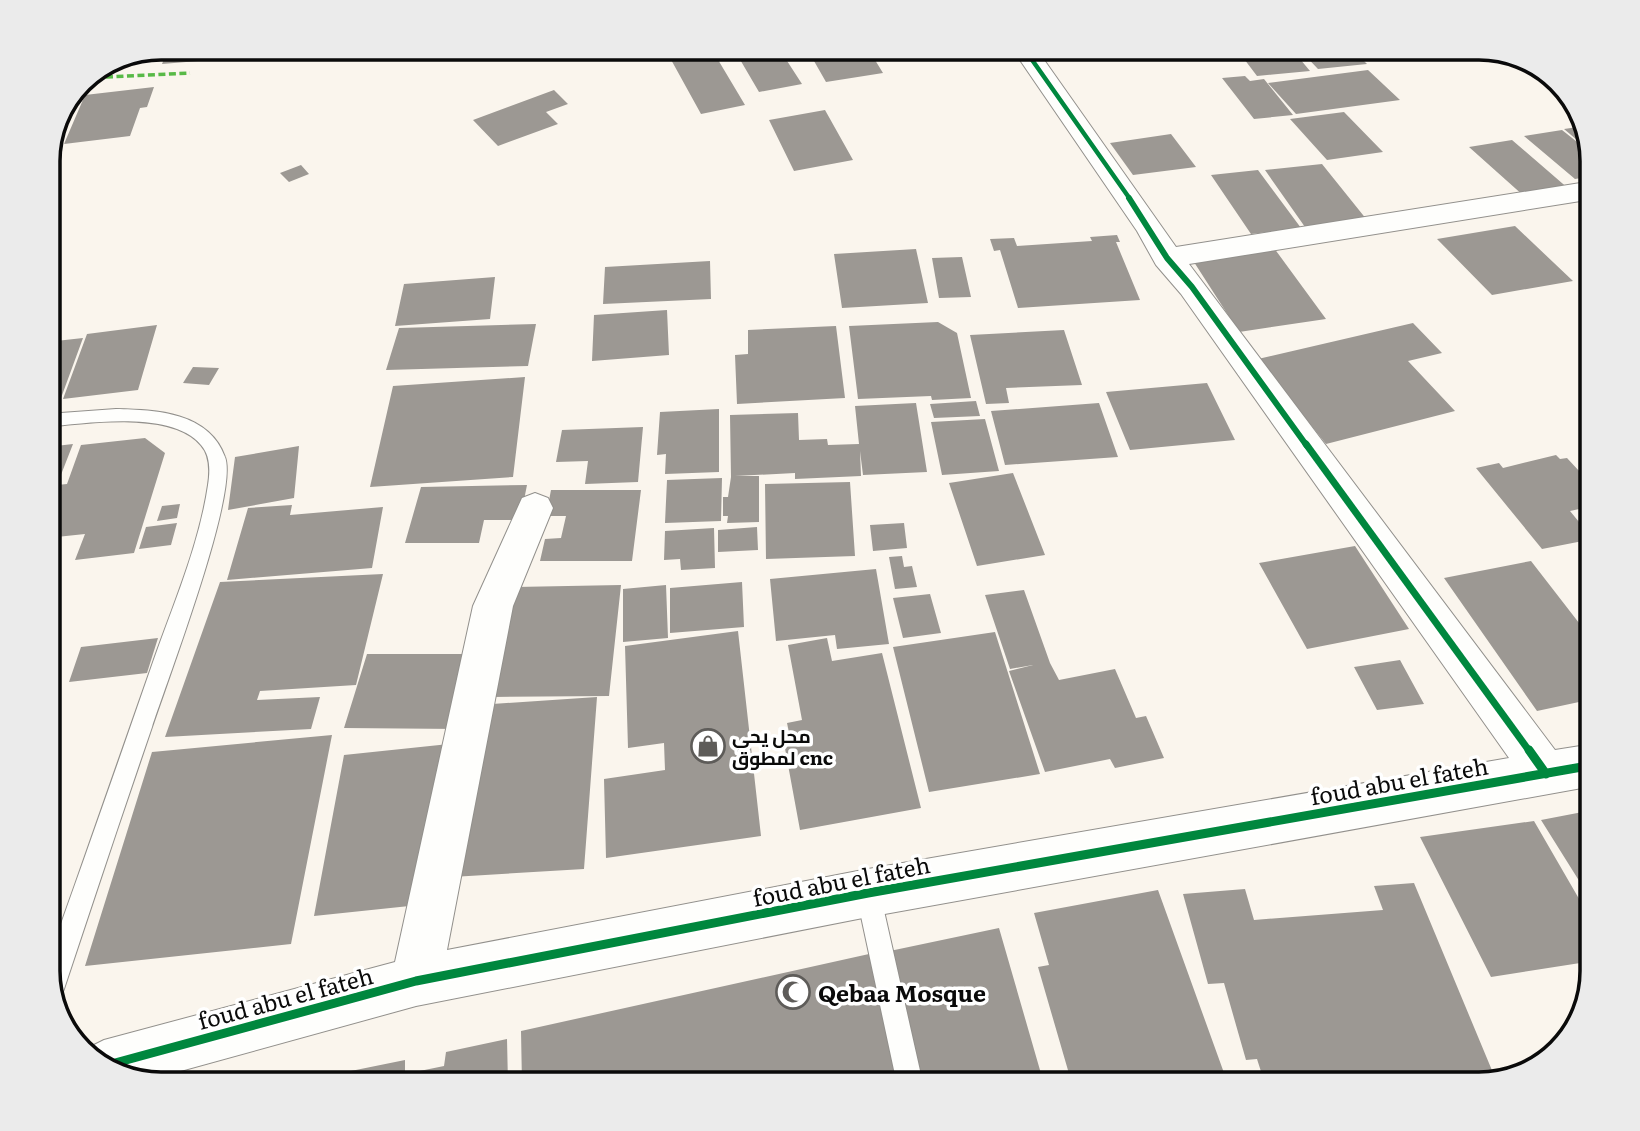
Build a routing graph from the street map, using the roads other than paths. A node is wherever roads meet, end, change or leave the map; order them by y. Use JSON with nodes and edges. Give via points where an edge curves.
{"nodes":[{"id":1,"x":1032,"y":60,"type":"edge"},
{"id":2,"x":1580,"y":192,"type":"edge"},
{"id":3,"x":1167,"y":258,"type":"junction"},
{"id":4,"x":60,"y":419,"type":"edge"},
{"id":5,"x":536,"y":508,"type":"dead end"},
{"id":6,"x":1580,"y":767,"type":"edge"},
{"id":7,"x":1546,"y":774,"type":"junction"},
{"id":8,"x":868,"y":893,"type":"junction"},
{"id":9,"x":60,"y":963,"type":"edge"},
{"id":10,"x":416,"y":981,"type":"junction"},
{"id":11,"x":119,"y":1062,"type":"edge"},
{"id":12,"x":907,"y":1072,"type":"edge"}],
"edges":[{"from":1,"to":3,"type":"street"},
{"from":2,"to":3,"type":"street"},
{"from":3,"to":7,"type":"street"},
{"from":4,"to":9,"type":"lane","via":[[138,414],[195,430],[211,442],[218,461],[215,497],[197,563]]},
{"from":5,"to":10,"type":"street","via":[[493,606]]},
{"from":6,"to":7,"type":"street","name":"foud abu el fateh"},
{"from":7,"to":8,"type":"street","name":"foud abu el fateh"},
{"from":8,"to":10,"type":"street","name":"foud abu el fateh"},
{"from":8,"to":12,"type":"lane"},
{"from":10,"to":11,"type":"street","name":"foud abu el fateh"}]}
